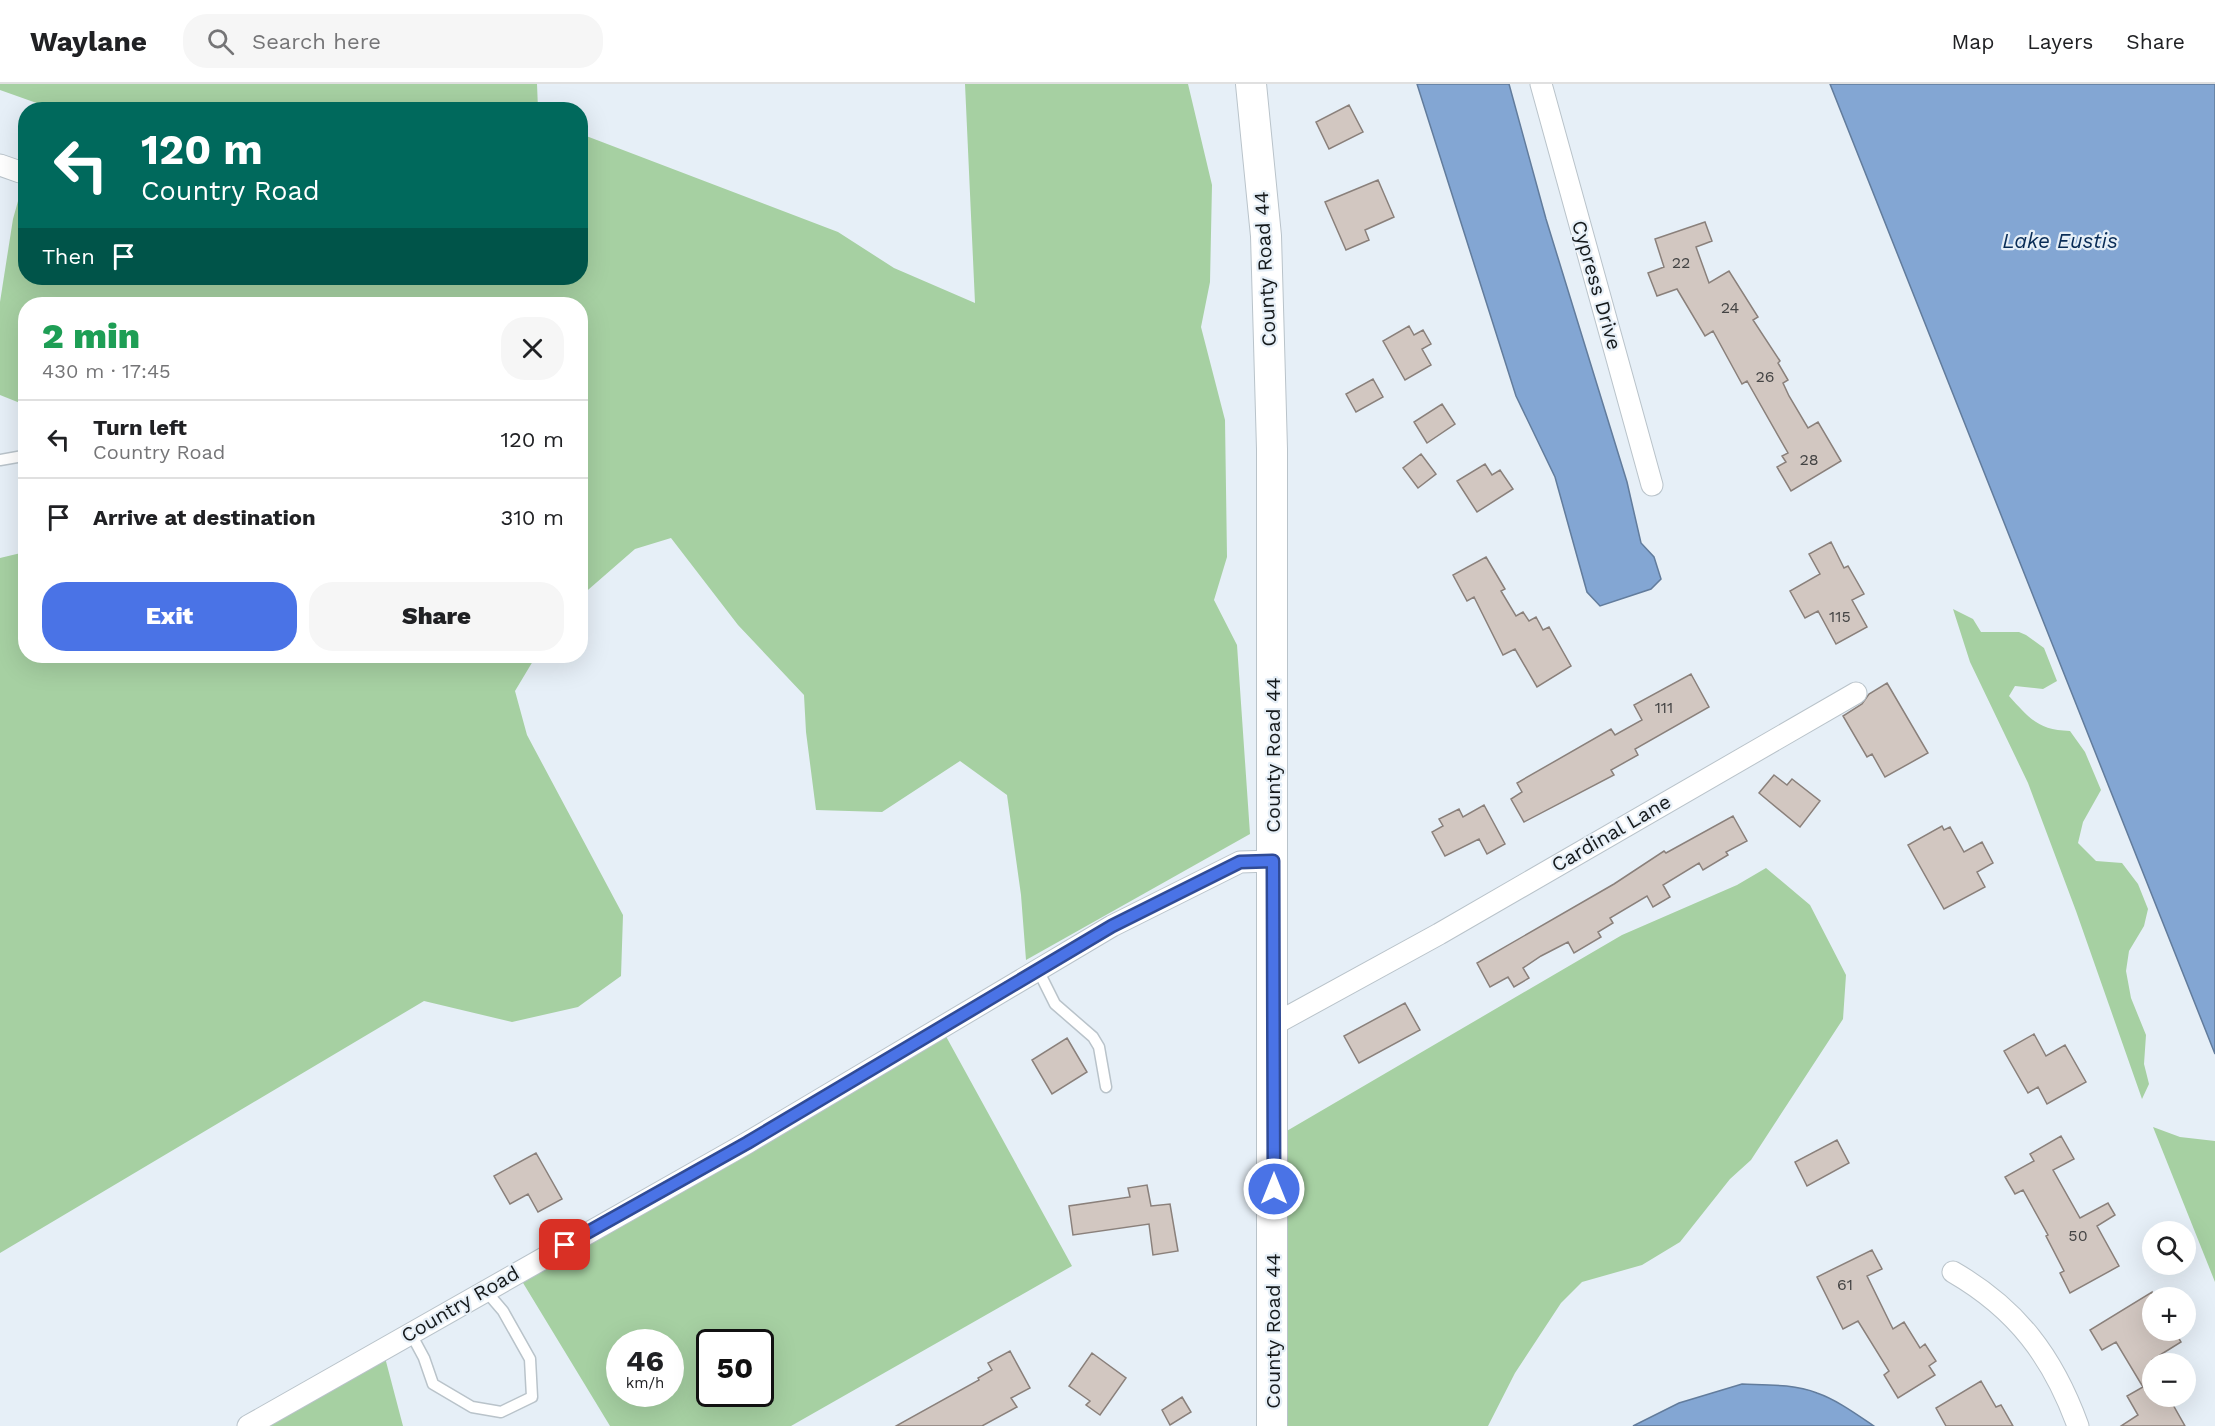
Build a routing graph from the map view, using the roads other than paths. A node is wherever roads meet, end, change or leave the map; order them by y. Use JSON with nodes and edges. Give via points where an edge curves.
{"nodes":[{"id":1,"x":1251,"y":84,"type":"edge"},
{"id":2,"x":1541,"y":84,"type":"edge"},
{"id":3,"x":18,"y":457,"type":"edge"},
{"id":4,"x":0,"y":460,"type":"edge"},
{"id":5,"x":1652,"y":485,"type":"dead end"},
{"id":6,"x":1856,"y":693,"type":"dead end"},
{"id":7,"x":1273,"y":861,"type":"junction"},
{"id":8,"x":1038,"y":970,"type":"junction"},
{"id":9,"x":1273,"y":1025,"type":"junction"},
{"id":10,"x":1106,"y":1087,"type":"dead end"},
{"id":11,"x":1953,"y":1272,"type":"dead end"},
{"id":12,"x":485,"y":1290,"type":"junction"},
{"id":13,"x":410,"y":1332,"type":"junction"},
{"id":14,"x":248,"y":1426,"type":"edge"},
{"id":15,"x":1272,"y":1426,"type":"edge"},
{"id":16,"x":2078,"y":1426,"type":"edge"}],
"edges":[{"from":1,"to":7,"type":"main road","name":"County Road 44","via":[[1267,260],[1272,449]]},
{"from":2,"to":5,"type":"street","name":"Cypress Drive"},
{"from":3,"to":4,"type":"lane"},
{"from":6,"to":9,"type":"street","name":"Cardinal Lane"},
{"from":7,"to":8,"type":"street","name":"Country Road","via":[[1240,862],[1189,885]]},
{"from":7,"to":9,"type":"main road","name":"County Road 44"},
{"from":8,"to":10,"type":"lane","via":[[1054,1004],[1093,1037],[1099,1047]]},
{"from":8,"to":12,"type":"street","name":"Country Road","via":[[747,1143]]},
{"from":9,"to":15,"type":"main road","name":"County Road 44"},
{"from":11,"to":16,"type":"street","via":[[1984,1290],[2035,1343]]},
{"from":12,"to":13,"type":"street","name":"Country Road"},
{"from":12,"to":13,"type":"lane","via":[[503,1311],[530,1359],[532,1397],[501,1412],[472,1407],[433,1384]]},
{"from":13,"to":14,"type":"street","name":"Country Road"}]}
